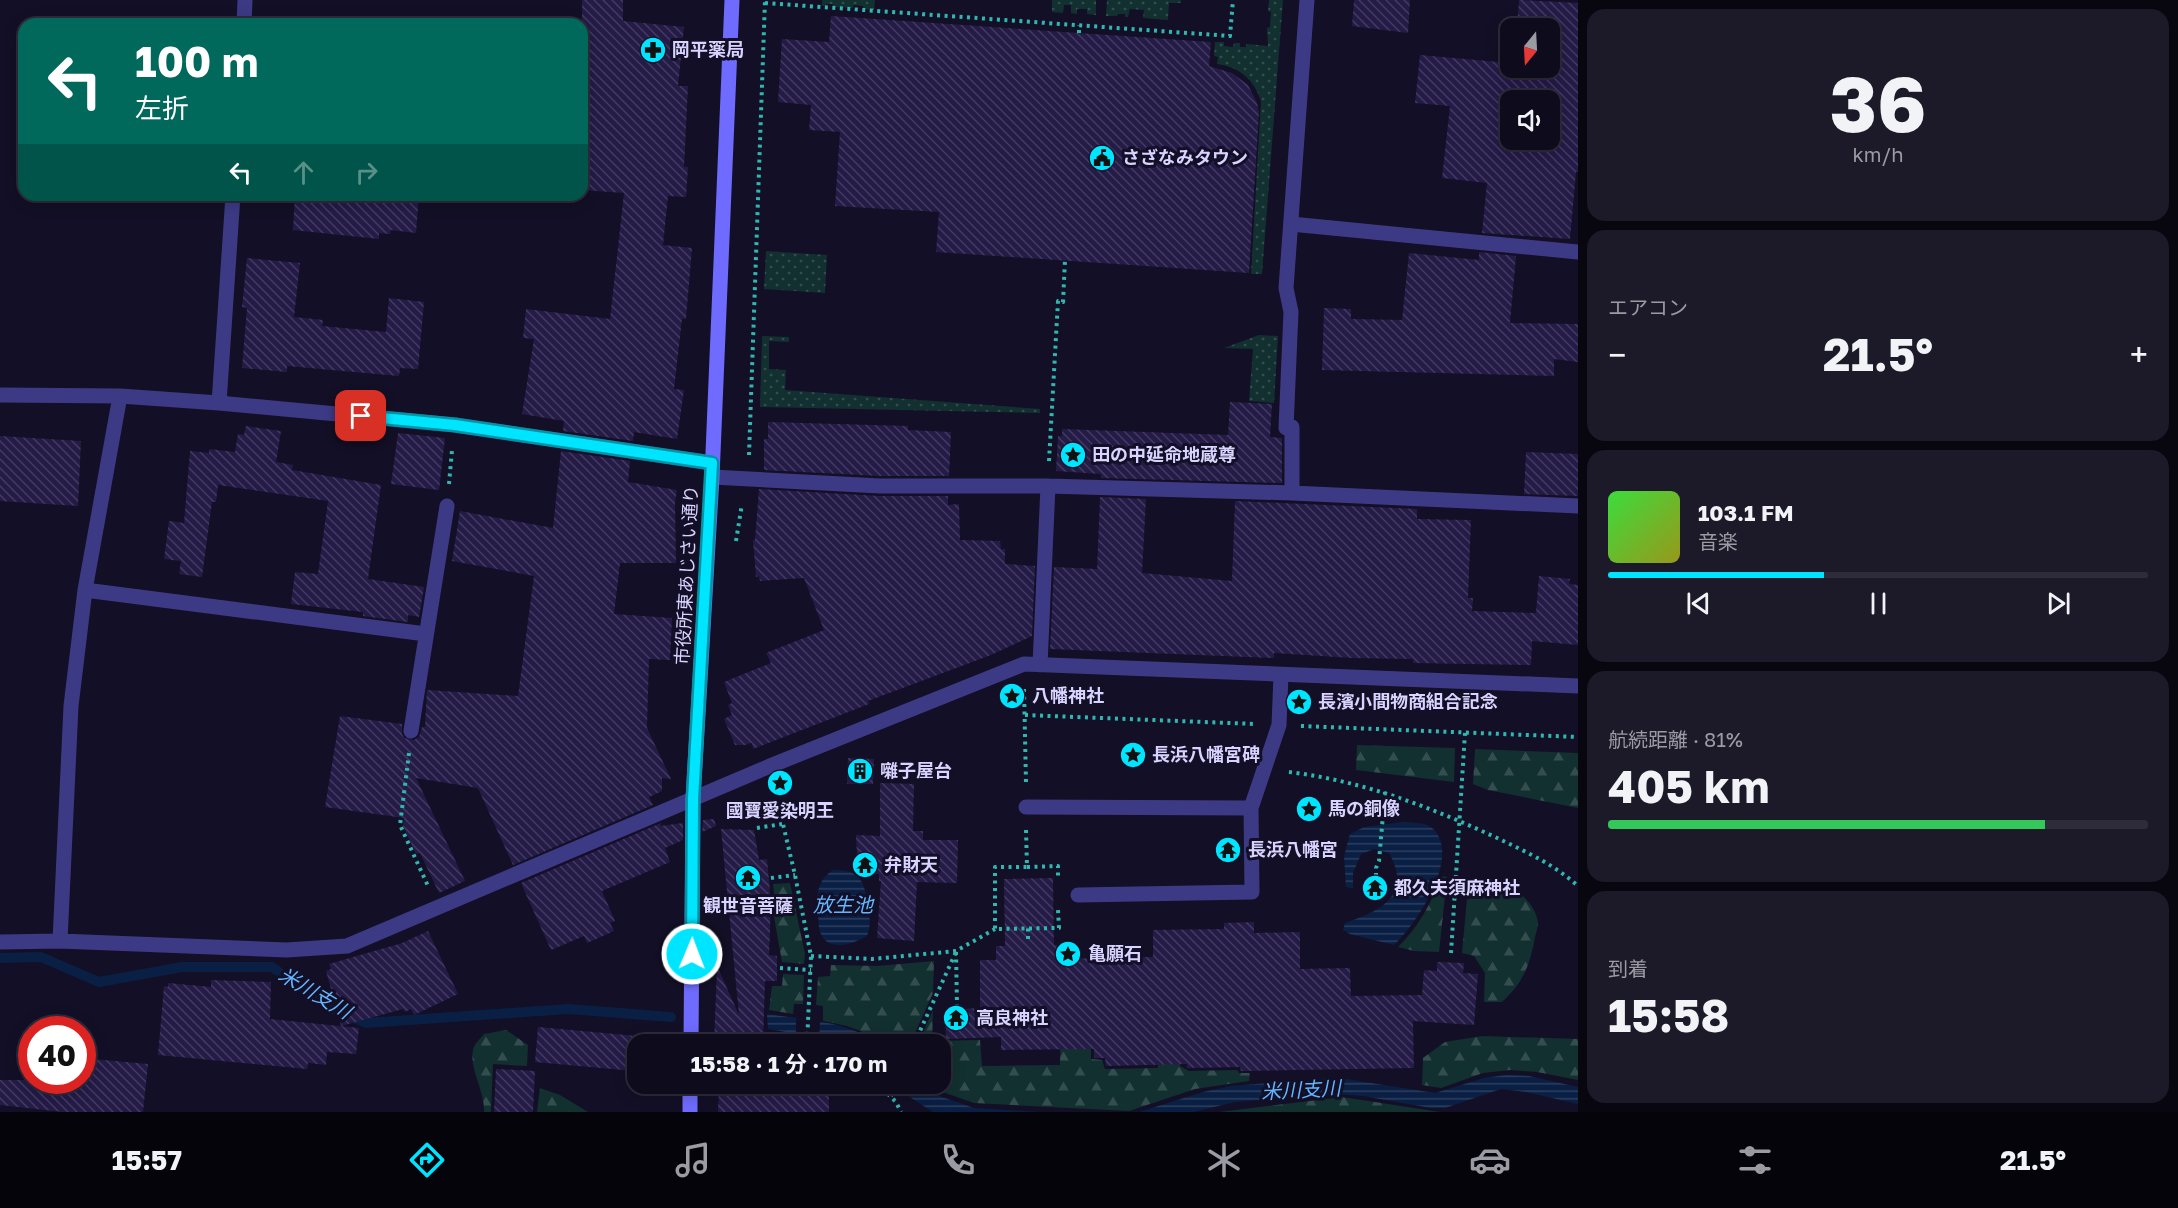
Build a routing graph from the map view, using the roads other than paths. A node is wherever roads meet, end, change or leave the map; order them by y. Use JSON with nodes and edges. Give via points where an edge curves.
{"nodes":[{"id":1,"x":245,"y":0,"type":"edge"},
{"id":2,"x":732,"y":0,"type":"edge"},
{"id":3,"x":1308,"y":0,"type":"edge"},
{"id":4,"x":244,"y":18,"type":"edge"},
{"id":5,"x":233,"y":201,"type":"edge"},
{"id":6,"x":1292,"y":224,"type":"junction"},
{"id":7,"x":1578,"y":252,"type":"edge"},
{"id":8,"x":0,"y":395,"type":"edge"},
{"id":9,"x":120,"y":396,"type":"junction"},
{"id":10,"x":219,"y":403,"type":"junction"},
{"id":11,"x":712,"y":470,"type":"junction"},
{"id":12,"x":1048,"y":486,"type":"junction"},
{"id":13,"x":1292,"y":493,"type":"junction"},
{"id":14,"x":447,"y":506,"type":"road end"},
{"id":15,"x":1578,"y":506,"type":"edge"},
{"id":16,"x":85,"y":590,"type":"junction"},
{"id":17,"x":426,"y":634,"type":"junction"},
{"id":18,"x":1040,"y":665,"type":"junction"},
{"id":19,"x":1281,"y":675,"type":"junction"},
{"id":20,"x":1578,"y":686,"type":"edge"},
{"id":21,"x":411,"y":731,"type":"road end"},
{"id":22,"x":693,"y":799,"type":"junction"},
{"id":23,"x":1026,"y":807,"type":"road end"},
{"id":24,"x":1251,"y":808,"type":"junction"},
{"id":25,"x":1078,"y":895,"type":"dead end"},
{"id":26,"x":60,"y":941,"type":"junction"},
{"id":27,"x":0,"y":942,"type":"edge"},
{"id":28,"x":691,"y":1034,"type":"edge"},
{"id":29,"x":690,"y":1094,"type":"edge"},
{"id":30,"x":690,"y":1112,"type":"edge"}],
"edges":[{"from":1,"to":4,"type":"street"},
{"from":2,"to":11,"type":"street","name":"市役所東あじさい通り"},
{"from":3,"to":6,"type":"street"},
{"from":5,"to":10,"type":"street"},
{"from":6,"to":7,"type":"street"},
{"from":6,"to":13,"type":"street","via":[[1286,288],[1291,312],[1286,428],[1292,427]]},
{"from":8,"to":9,"type":"street"},
{"from":9,"to":10,"type":"street"},
{"from":9,"to":16,"type":"street"},
{"from":10,"to":11,"type":"street","via":[[455,425]]},
{"from":11,"to":12,"type":"street","via":[[880,486]]},
{"from":11,"to":22,"type":"street","name":"市役所東あじさい通り"},
{"from":12,"to":13,"type":"street"},
{"from":12,"to":18,"type":"street"},
{"from":13,"to":15,"type":"street"},
{"from":14,"to":17,"type":"street"},
{"from":16,"to":17,"type":"street"},
{"from":16,"to":26,"type":"street","via":[[71,706]]},
{"from":17,"to":21,"type":"street"},
{"from":18,"to":19,"type":"street"},
{"from":18,"to":22,"type":"street","via":[[1024,664]]},
{"from":19,"to":20,"type":"street"},
{"from":19,"to":24,"type":"street","via":[[1279,725]]},
{"from":22,"to":26,"type":"street","via":[[347,946],[287,950]]},
{"from":22,"to":28,"type":"street","name":"市役所東あじさい通り"},
{"from":23,"to":24,"type":"street"},
{"from":24,"to":25,"type":"street","via":[[1252,892]]},
{"from":26,"to":27,"type":"street"},
{"from":29,"to":30,"type":"street"}]}
